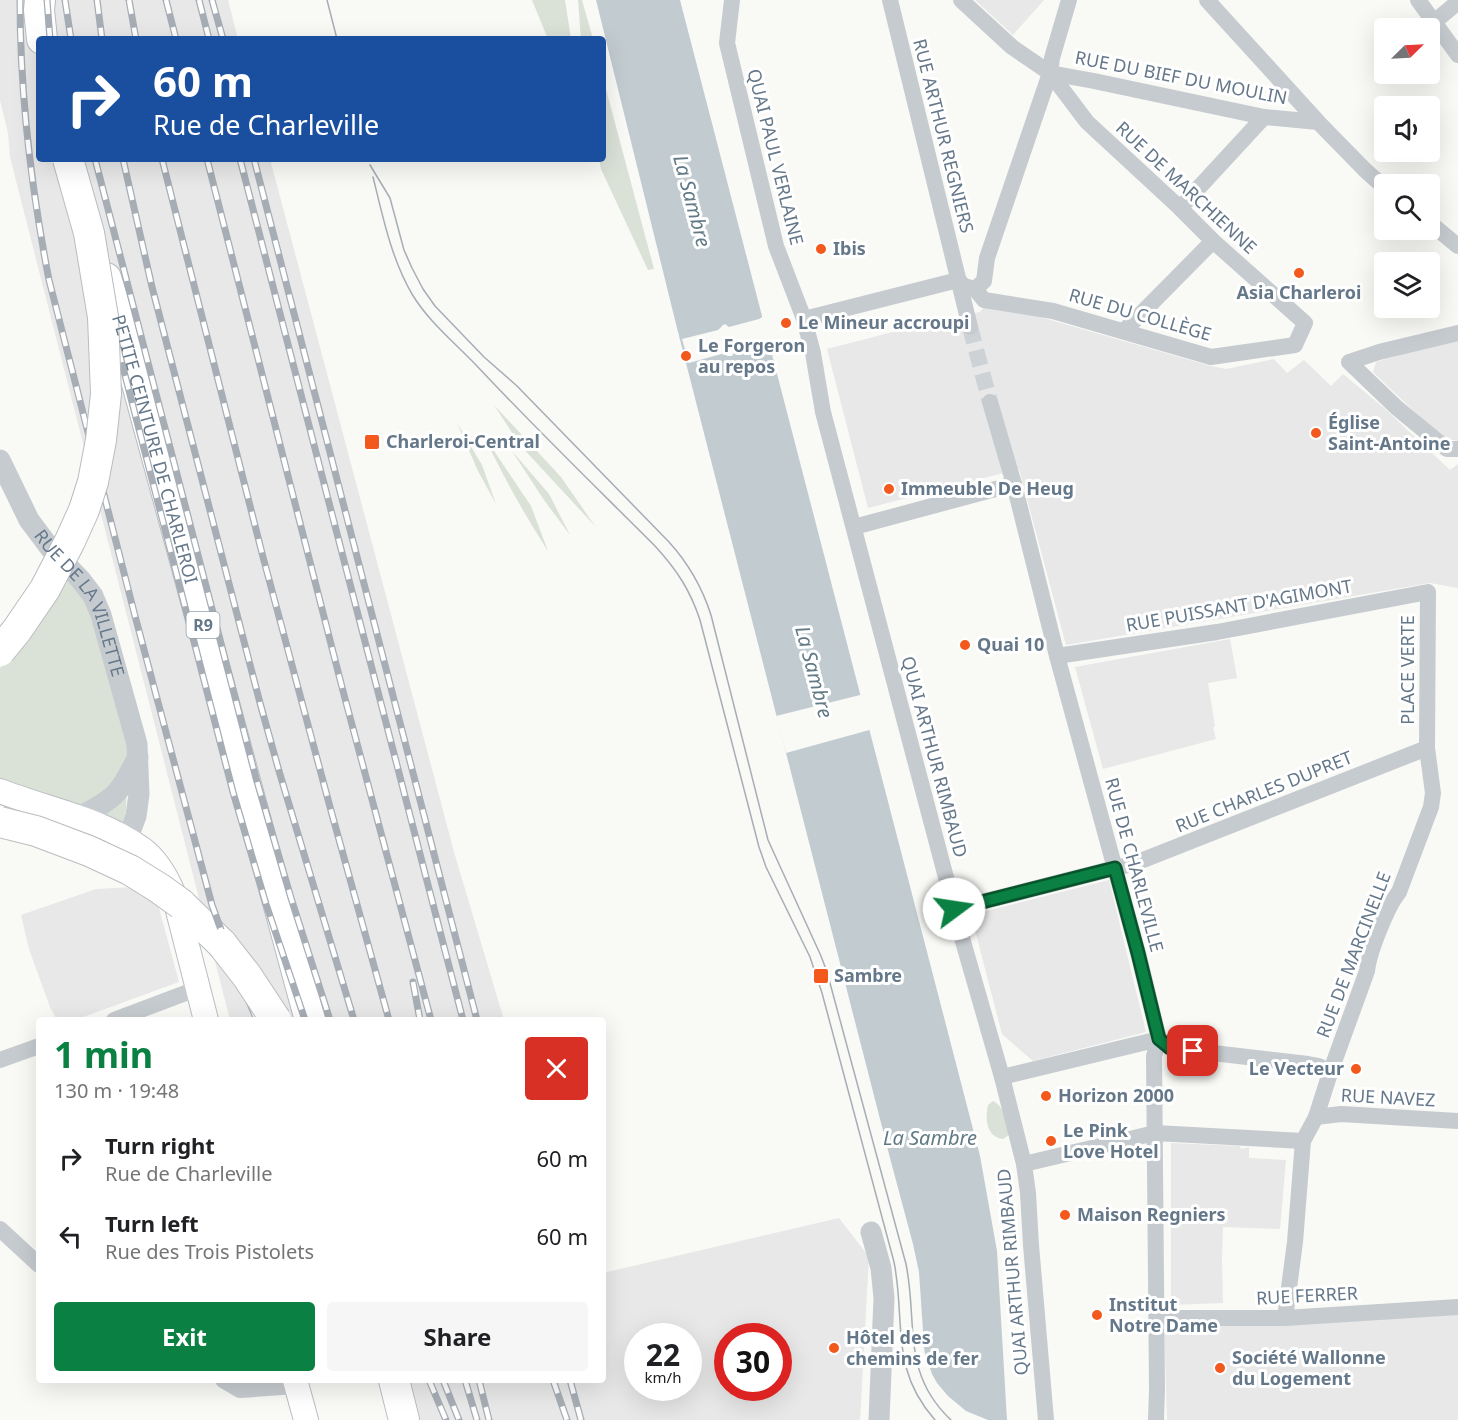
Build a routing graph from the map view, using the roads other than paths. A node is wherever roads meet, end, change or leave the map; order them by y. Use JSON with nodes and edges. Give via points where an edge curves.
{"nodes":[{"id":1,"x":40,"y":0,"type":"edge"},
{"id":2,"x":732,"y":0,"type":"edge"},
{"id":3,"x":890,"y":0,"type":"edge"},
{"id":4,"x":961,"y":0,"type":"edge"},
{"id":5,"x":1069,"y":0,"type":"edge"},
{"id":6,"x":1207,"y":0,"type":"edge"},
{"id":7,"x":1418,"y":0,"type":"edge"},
{"id":8,"x":1458,"y":2,"type":"edge"},
{"id":9,"x":1431,"y":18,"type":"edge"},
{"id":10,"x":1439,"y":18,"type":"edge"},
{"id":11,"x":1440,"y":30,"type":"edge"},
{"id":12,"x":42,"y":36,"type":"edge"},
{"id":13,"x":1458,"y":55,"type":"edge"},
{"id":14,"x":1050,"y":73,"type":"junction"},
{"id":15,"x":1264,"y":117,"type":"junction"},
{"id":16,"x":1318,"y":122,"type":"junction"},
{"id":17,"x":69,"y":162,"type":"edge"},
{"id":18,"x":1374,"y":179,"type":"edge"},
{"id":19,"x":1180,"y":208,"type":"junction"},
{"id":20,"x":1440,"y":231,"type":"edge"},
{"id":21,"x":89,"y":233,"type":"junction"},
{"id":22,"x":1213,"y":241,"type":"junction"},
{"id":23,"x":1458,"y":246,"type":"edge"},
{"id":24,"x":958,"y":280,"type":"junction"},
{"id":25,"x":975,"y":289,"type":"junction"},
{"id":26,"x":804,"y":320,"type":"junction"},
{"id":27,"x":1305,"y":323,"type":"joint"},
{"id":28,"x":970,"y":327,"type":"tunnel mouth"},
{"id":29,"x":1124,"y":331,"type":"junction"},
{"id":30,"x":1458,"y":333,"type":"edge"},
{"id":31,"x":990,"y":402,"type":"tunnel mouth"},
{"id":32,"x":1453,"y":449,"type":"edge"},
{"id":33,"x":0,"y":460,"type":"edge"},
{"id":34,"x":1014,"y":484,"type":"junction"},
{"id":35,"x":854,"y":527,"type":"junction"},
{"id":36,"x":1428,"y":592,"type":"joint"},
{"id":37,"x":0,"y":651,"type":"edge"},
{"id":38,"x":1057,"y":656,"type":"junction"},
{"id":39,"x":1427,"y":748,"type":"junction"},
{"id":40,"x":138,"y":757,"type":"junction"},
{"id":41,"x":1,"y":792,"type":"edge"},
{"id":42,"x":79,"y":817,"type":"junction"},
{"id":43,"x":0,"y":822,"type":"edge"},
{"id":44,"x":127,"y":840,"type":"junction"},
{"id":45,"x":1115,"y":868,"type":"junction"},
{"id":46,"x":954,"y":909,"type":"junction"},
{"id":47,"x":199,"y":988,"type":"junction"},
{"id":48,"x":122,"y":1017,"type":"edge"},
{"id":49,"x":205,"y":1017,"type":"edge"},
{"id":50,"x":274,"y":1017,"type":"edge"},
{"id":51,"x":309,"y":1017,"type":"edge"},
{"id":52,"x":1159,"y":1039,"type":"junction"},
{"id":53,"x":36,"y":1047,"type":"edge"},
{"id":54,"x":0,"y":1060,"type":"edge"},
{"id":55,"x":1330,"y":1073,"type":"junction"},
{"id":56,"x":1002,"y":1077,"type":"junction"},
{"id":57,"x":1316,"y":1117,"type":"junction"},
{"id":58,"x":1458,"y":1121,"type":"edge"},
{"id":59,"x":1155,"y":1132,"type":"junction"},
{"id":60,"x":1304,"y":1141,"type":"junction"},
{"id":61,"x":1024,"y":1164,"type":"junction"},
{"id":62,"x":0,"y":1229,"type":"edge"},
{"id":63,"x":871,"y":1232,"type":"dead end"},
{"id":64,"x":36,"y":1262,"type":"edge"},
{"id":65,"x":1458,"y":1307,"type":"edge"},
{"id":66,"x":1157,"y":1318,"type":"junction"},
{"id":67,"x":1285,"y":1318,"type":"junction"},
{"id":68,"x":228,"y":1383,"type":"edge"},
{"id":69,"x":296,"y":1383,"type":"edge"},
{"id":70,"x":395,"y":1383,"type":"edge"},
{"id":71,"x":879,"y":1419,"type":"edge"},
{"id":72,"x":306,"y":1420,"type":"edge"},
{"id":73,"x":404,"y":1420,"type":"edge"},
{"id":74,"x":1046,"y":1420,"type":"edge"},
{"id":75,"x":1155,"y":1420,"type":"edge"}],
"edges":[{"from":1,"to":12,"type":"highway"},
{"from":2,"to":26,"type":"street","name":"QUAI PAUL VERLAINE","via":[[727,43],[776,246]]},
{"from":3,"to":24,"type":"street","name":"RUE ARTHUR REGNIERS"},
{"from":4,"to":14,"type":"street","via":[[1012,47]]},
{"from":5,"to":14,"type":"street"},
{"from":6,"to":16,"type":"street"},
{"from":7,"to":9,"type":"street"},
{"from":8,"to":10,"type":"street"},
{"from":11,"to":13,"type":"street"},
{"from":14,"to":15,"type":"street","name":"RUE DU BIEF DU MOULIN"},
{"from":14,"to":19,"type":"street","name":"RUE DE MARCHIENNE","via":[[1088,122]]},
{"from":14,"to":25,"type":"street","via":[[987,258],[984,281]]},
{"from":15,"to":16,"type":"street","name":"RUE DU BIEF DU MOULIN"},
{"from":15,"to":19,"type":"street"},
{"from":16,"to":18,"type":"street"},
{"from":17,"to":21,"type":"highway","name":"PETITE CEINTURE DE CHARLEROI","number":"R9","bridge":true},
{"from":19,"to":22,"type":"street","name":"RUE DE MARCHIENNE"},
{"from":20,"to":23,"type":"street"},
{"from":21,"to":37,"type":"highway","bridge":true,"via":[[104,317],[106,393],[93,482],[58,567]]},
{"from":21,"to":51,"type":"highway","name":"PETITE CEINTURE DE CHARLEROI","number":"R9","bridge":true,"via":[[123,333]]},
{"from":22,"to":27,"type":"street","name":"RUE DE MARCHIENNE"},
{"from":22,"to":29,"type":"street"},
{"from":24,"to":25,"type":"street","name":"RUE DU COLLÈGE"},
{"from":24,"to":26,"type":"street"},
{"from":24,"to":28,"type":"street"},
{"from":25,"to":29,"type":"street","name":"RUE DU COLLÈGE","via":[[984,300],[1053,310]]},
{"from":26,"to":35,"type":"street","name":"QUAI ARTHUR RIMBAUD","via":[[823,412]]},
{"from":27,"to":29,"type":"street","name":"RUE DU COLLÈGE","via":[[1295,345],[1211,357]]},
{"from":30,"to":32,"type":"street","via":[[1349,362],[1398,408]]},
{"from":31,"to":34,"type":"street","name":"RUE DE CHARLEVILLE"},
{"from":33,"to":40,"type":"street","name":"RUE DE LA VILLETTE","via":[[29,520],[93,596],[121,682]]},
{"from":34,"to":35,"type":"street"},
{"from":34,"to":38,"type":"street","name":"RUE DE CHARLEVILLE"},
{"from":35,"to":46,"type":"street","name":"QUAI ARTHUR RIMBAUD"},
{"from":36,"to":38,"type":"street","name":"RUE PUISSANT D'AGIMONT","via":[[1217,632]]},
{"from":36,"to":39,"type":"street","name":"PLACE VERTE"},
{"from":38,"to":45,"type":"street","name":"RUE DE CHARLEVILLE"},
{"from":39,"to":45,"type":"street","name":"RUE CHARLES DUPRET"},
{"from":39,"to":55,"type":"street","name":"RUE DE MARCINELLE","via":[[1431,807],[1369,960]]},
{"from":40,"to":42,"type":"street","via":[[116,793]]},
{"from":40,"to":44,"type":"street","name":"RUE DE LA VILLETTE","via":[[139,794]]},
{"from":41,"to":42,"type":"main road"},
{"from":42,"to":44,"type":"main road"},
{"from":43,"to":50,"type":"highway","bridge":true,"via":[[89,851],[130,870],[174,898],[222,944]]},
{"from":44,"to":47,"type":"main road","via":[[143,850],[168,880]]},
{"from":45,"to":46,"type":"street","name":"RUE CHARLES DUPRET"},
{"from":45,"to":52,"type":"street","name":"RUE DE CHARLEVILLE"},
{"from":46,"to":56,"type":"street","name":"QUAI ARTHUR RIMBAUD"},
{"from":47,"to":48,"type":"street"},
{"from":47,"to":49,"type":"main road"},
{"from":52,"to":55,"type":"street","via":[[1170,1048],[1308,1064]]},
{"from":52,"to":56,"type":"street"},
{"from":52,"to":59,"type":"street","name":"RUE DE CHARLEVILLE","via":[[1154,1056]]},
{"from":53,"to":54,"type":"street"},
{"from":55,"to":57,"type":"street","name":"RUE DE MARCINELLE"},
{"from":56,"to":61,"type":"street","name":"QUAI ARTHUR RIMBAUD"},
{"from":57,"to":58,"type":"street","name":"RUE NAVEZ","via":[[1341,1114]]},
{"from":57,"to":60,"type":"street","name":"RUE DE MARCINELLE"},
{"from":59,"to":60,"type":"street"},
{"from":59,"to":61,"type":"street"},
{"from":59,"to":66,"type":"street","name":"RUE DE CHARLEVILLE"},
{"from":60,"to":67,"type":"street","name":"RUE DE MARCINELLE"},
{"from":61,"to":74,"type":"street","name":"QUAI ARTHUR RIMBAUD"},
{"from":62,"to":64,"type":"street"},
{"from":63,"to":71,"type":"street","via":[[884,1298]]},
{"from":65,"to":67,"type":"street","name":"RUE FERRER"},
{"from":66,"to":67,"type":"street","name":"RUE FERRER"},
{"from":66,"to":75,"type":"street","name":"RUE DE CHARLEVILLE"},
{"from":68,"to":69,"type":"street","via":[[240,1390]]},
{"from":69,"to":72,"type":"main road"},
{"from":70,"to":73,"type":"highway"}]}
